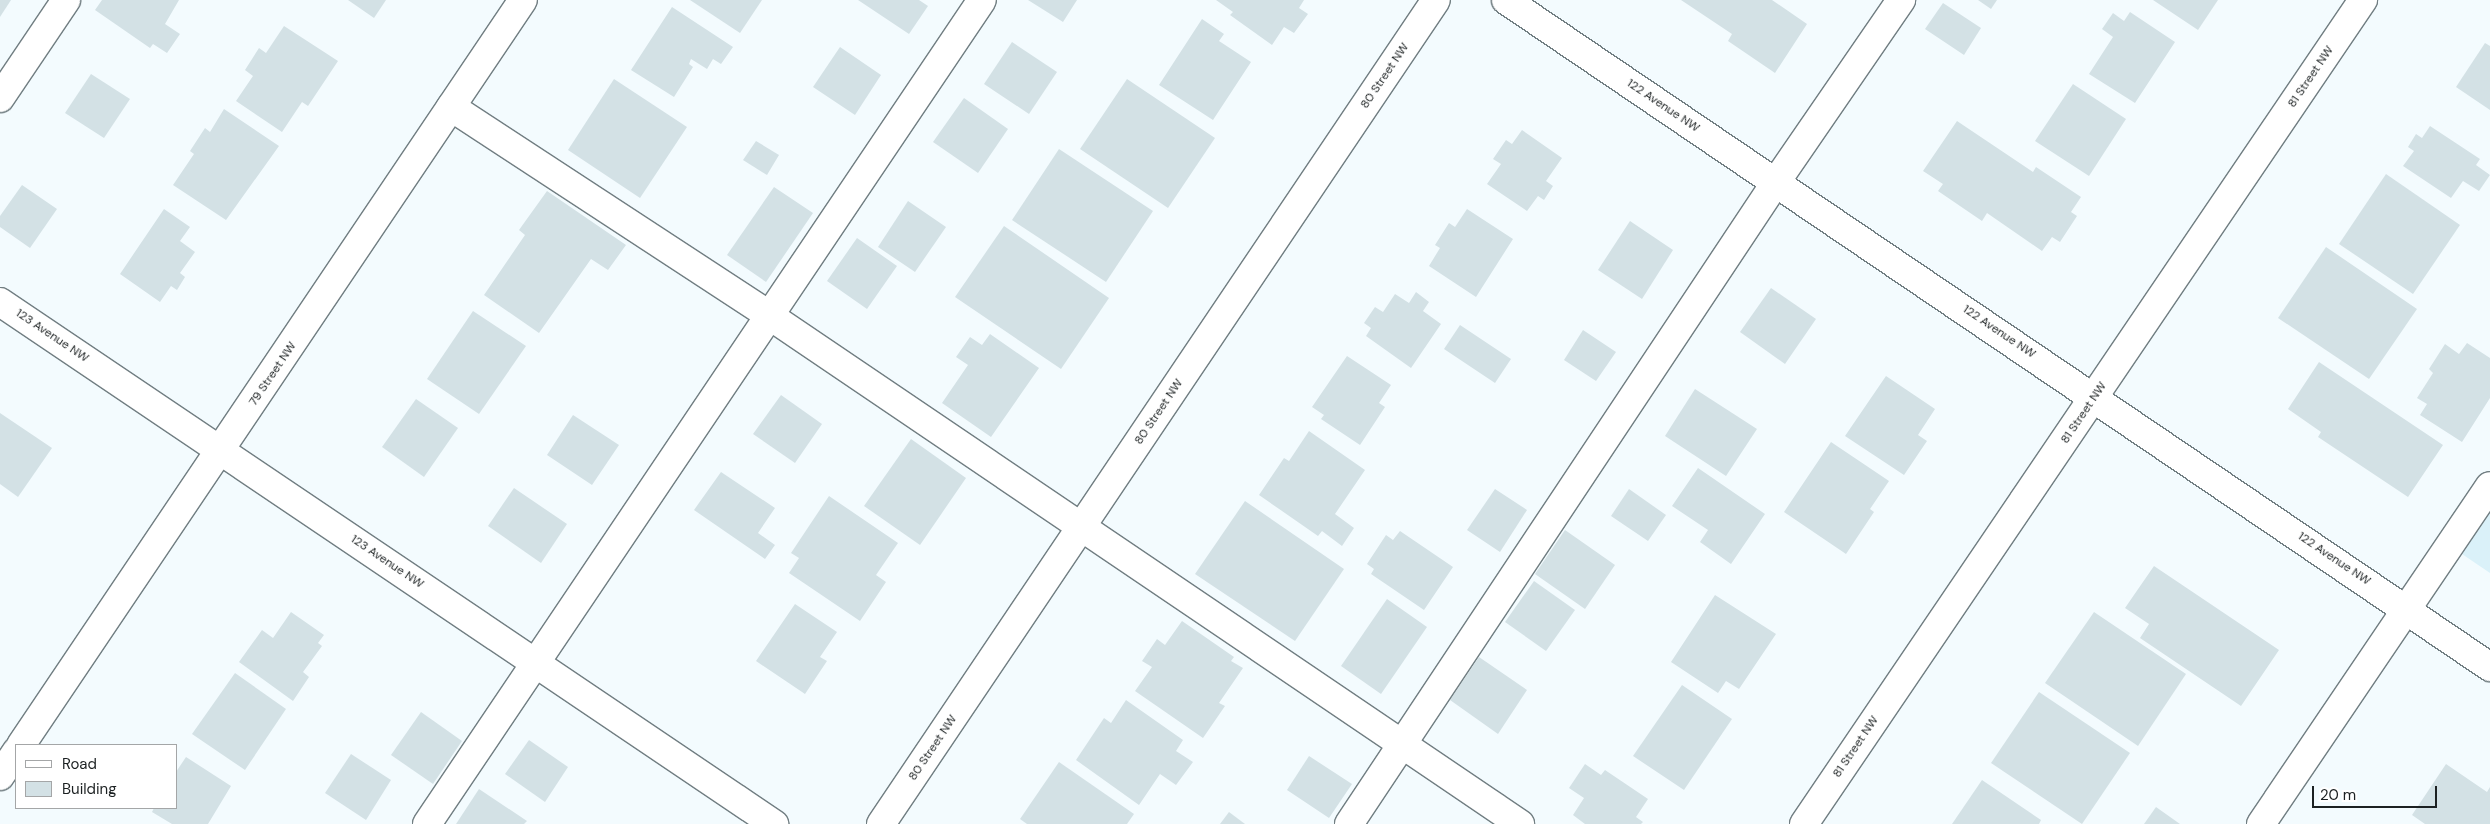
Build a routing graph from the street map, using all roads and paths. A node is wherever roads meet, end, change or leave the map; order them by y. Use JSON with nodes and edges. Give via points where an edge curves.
{"nodes":[{"id":1,"x":66,"y":0,"type":"edge"},
{"id":2,"x":523,"y":0,"type":"edge"},
{"id":3,"x":982,"y":0,"type":"edge"},
{"id":4,"x":1436,"y":0,"type":"edge"},
{"id":5,"x":1506,"y":0,"type":"edge"},
{"id":6,"x":1901,"y":0,"type":"edge"},
{"id":7,"x":2363,"y":0,"type":"edge"},
{"id":8,"x":0,"y":98,"type":"edge"},
{"id":9,"x":451,"y":107,"type":"junction"},
{"id":10,"x":1776,"y":182,"type":"junction"},
{"id":11,"x":0,"y":302,"type":"edge"},
{"id":12,"x":770,"y":316,"type":"junction"},
{"id":13,"x":2095,"y":397,"type":"junction"},
{"id":14,"x":222,"y":451,"type":"junction"},
{"id":15,"x":2490,"y":486,"type":"edge"},
{"id":16,"x":1081,"y":527,"type":"junction"},
{"id":17,"x":2406,"y":608,"type":"junction"},
{"id":18,"x":535,"y":662,"type":"junction"},
{"id":19,"x":2490,"y":666,"type":"edge"},
{"id":20,"x":22,"y":744,"type":"edge"},
{"id":21,"x":1403,"y":744,"type":"junction"},
{"id":22,"x":15,"y":754,"type":"edge"},
{"id":23,"x":0,"y":776,"type":"edge"},
{"id":24,"x":427,"y":824,"type":"edge"},
{"id":25,"x":774,"y":824,"type":"edge"},
{"id":26,"x":881,"y":824,"type":"edge"},
{"id":27,"x":1349,"y":824,"type":"edge"},
{"id":28,"x":1520,"y":824,"type":"edge"},
{"id":29,"x":1804,"y":824,"type":"edge"},
{"id":30,"x":2261,"y":824,"type":"edge"}],
"edges":[{"from":1,"to":8,"type":"street"},
{"from":2,"to":9,"type":"street","name":"79 Street NW"},
{"from":3,"to":12,"type":"street"},
{"from":4,"to":16,"type":"street","name":"80 Street NW"},
{"from":5,"to":10,"type":"street","name":"122 Avenue NW"},
{"from":6,"to":10,"type":"street"},
{"from":7,"to":13,"type":"street","name":"81 Street NW"},
{"from":9,"to":12,"type":"street"},
{"from":9,"to":14,"type":"street","name":"79 Street NW"},
{"from":10,"to":13,"type":"street","name":"122 Avenue NW"},
{"from":10,"to":21,"type":"street"},
{"from":11,"to":14,"type":"street","name":"123 Avenue NW"},
{"from":12,"to":16,"type":"street"},
{"from":12,"to":18,"type":"street"},
{"from":13,"to":17,"type":"street","name":"122 Avenue NW"},
{"from":13,"to":29,"type":"street","name":"81 Street NW"},
{"from":14,"to":18,"type":"street","name":"123 Avenue NW"},
{"from":14,"to":20,"type":"street","name":"79 Street NW"},
{"from":15,"to":17,"type":"street"},
{"from":16,"to":21,"type":"street"},
{"from":16,"to":26,"type":"street","name":"80 Street NW"},
{"from":17,"to":19,"type":"street","name":"122 Avenue NW"},
{"from":17,"to":30,"type":"street"},
{"from":18,"to":24,"type":"street"},
{"from":18,"to":25,"type":"street","name":"123 Avenue NW"},
{"from":21,"to":27,"type":"street"},
{"from":21,"to":28,"type":"street"},
{"from":22,"to":23,"type":"street"}]}
